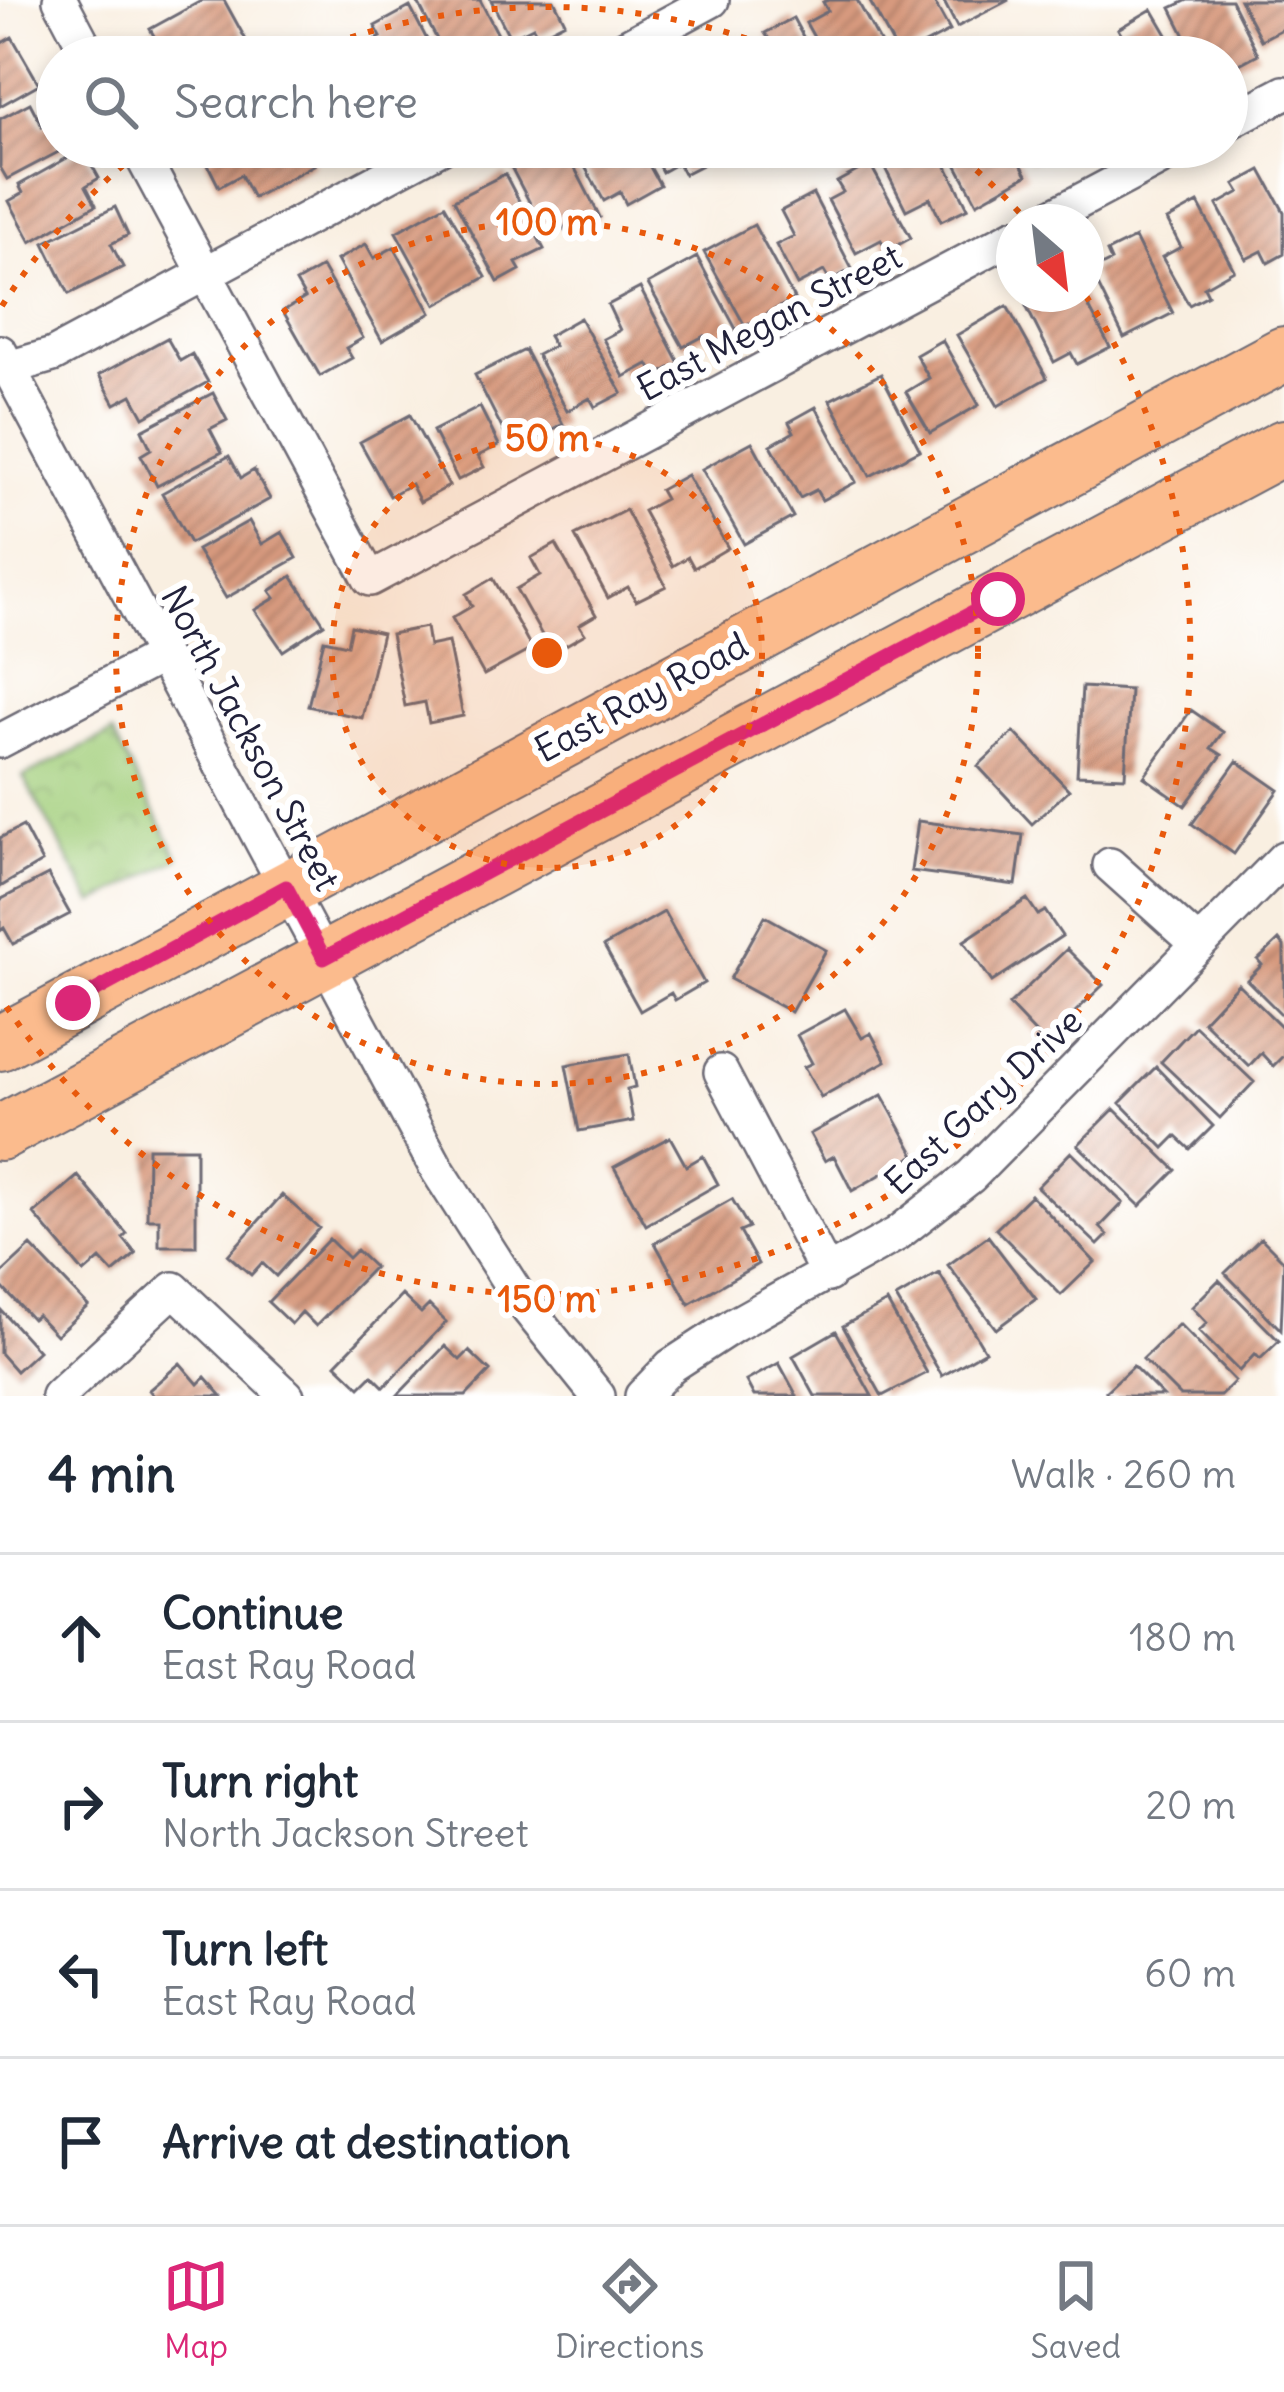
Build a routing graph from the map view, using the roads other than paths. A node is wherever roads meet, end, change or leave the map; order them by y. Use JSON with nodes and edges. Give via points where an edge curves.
{"nodes":[{"id":1,"x":60,"y":0,"type":"edge"},
{"id":2,"x":712,"y":0,"type":"edge"},
{"id":3,"x":79,"y":36,"type":"edge"},
{"id":4,"x":646,"y":36,"type":"edge"},
{"id":5,"x":1284,"y":93,"type":"edge"},
{"id":6,"x":1248,"y":112,"type":"edge"},
{"id":7,"x":148,"y":168,"type":"edge"},
{"id":8,"x":403,"y":168,"type":"edge"},
{"id":9,"x":1143,"y":168,"type":"edge"},
{"id":10,"x":1075,"y":204,"type":"edge"},
{"id":11,"x":996,"y":246,"type":"edge"},
{"id":12,"x":205,"y":276,"type":"junction"},
{"id":13,"x":1284,"y":354,"type":"edge"},
{"id":14,"x":4,"y":360,"type":"edge"},
{"id":15,"x":1284,"y":447,"type":"edge"},
{"id":16,"x":162,"y":656,"type":"junction"},
{"id":17,"x":0,"y":741,"type":"edge"},
{"id":18,"x":1284,"y":858,"type":"edge"},
{"id":19,"x":1110,"y":865,"type":"dead end"},
{"id":20,"x":286,"y":887,"type":"junction"},
{"id":21,"x":1199,"y":946,"type":"junction"},
{"id":22,"x":324,"y":958,"type":"junction"},
{"id":23,"x":0,"y":1043,"type":"edge"},
{"id":24,"x":721,"y":1072,"type":"dead end"},
{"id":25,"x":0,"y":1133,"type":"edge"},
{"id":26,"x":828,"y":1275,"type":"junction"},
{"id":27,"x":58,"y":1396,"type":"edge"},
{"id":28,"x":287,"y":1396,"type":"edge"},
{"id":29,"x":598,"y":1396,"type":"edge"},
{"id":30,"x":642,"y":1396,"type":"edge"}],
"edges":[{"from":1,"to":3,"type":"street"},
{"from":2,"to":4,"type":"street"},
{"from":5,"to":6,"type":"street"},
{"from":7,"to":12,"type":"street"},
{"from":8,"to":12,"type":"street"},
{"from":9,"to":10,"type":"street"},
{"from":11,"to":12,"type":"street","name":"East Megan Street","via":[[370,579]]},
{"from":12,"to":14,"type":"street","via":[[52,356]]},
{"from":13,"to":20,"type":"main road","name":"East Ray Road"},
{"from":14,"to":16,"type":"street","name":"North Jackson Street"},
{"from":15,"to":22,"type":"main road"},
{"from":16,"to":17,"type":"street"},
{"from":16,"to":20,"type":"street","name":"North Jackson Street"},
{"from":18,"to":21,"type":"street","name":"East Gary Drive"},
{"from":19,"to":21,"type":"street"},
{"from":20,"to":22,"type":"street","name":"North Jackson Street"},
{"from":20,"to":23,"type":"main road","name":"East Ray Road"},
{"from":21,"to":26,"type":"street","name":"East Gary Drive","via":[[971,1176]]},
{"from":22,"to":25,"type":"main road"},
{"from":22,"to":29,"type":"street","name":"North Jackson Street","via":[[437,1168],[520,1298]]},
{"from":24,"to":26,"type":"street"},
{"from":26,"to":30,"type":"street","name":"East Gary Drive","via":[[734,1325],[671,1366]]},
{"from":27,"to":28,"type":"street","via":[[173,1289]]}]}
